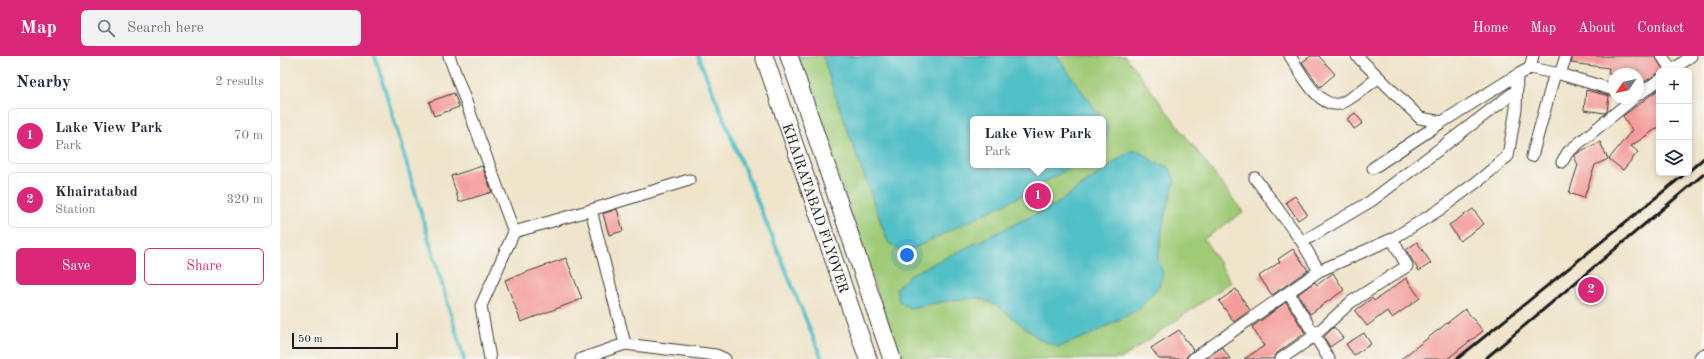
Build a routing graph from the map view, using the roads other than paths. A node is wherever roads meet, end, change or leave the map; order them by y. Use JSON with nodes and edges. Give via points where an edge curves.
{"nodes":[{"id":1,"x":449,"y":56,"type":"edge"},
{"id":2,"x":764,"y":56,"type":"edge"},
{"id":3,"x":789,"y":56,"type":"edge"},
{"id":4,"x":1357,"y":56,"type":"edge"},
{"id":5,"x":1533,"y":56,"type":"edge"},
{"id":6,"x":1566,"y":56,"type":"edge"},
{"id":7,"x":1662,"y":56,"type":"edge"},
{"id":8,"x":1691,"y":56,"type":"edge"},
{"id":9,"x":1292,"y":57,"type":"edge"},
{"id":10,"x":1530,"y":68,"type":"junction"},
{"id":11,"x":1670,"y":68,"type":"edge"},
{"id":12,"x":1676,"y":68,"type":"edge"},
{"id":13,"x":1557,"y":74,"type":"junction"},
{"id":14,"x":1517,"y":75,"type":"junction"},
{"id":15,"x":1378,"y":78,"type":"junction"},
{"id":16,"x":1656,"y":82,"type":"edge"},
{"id":17,"x":1608,"y":88,"type":"edge"},
{"id":18,"x":1517,"y":90,"type":"junction"},
{"id":19,"x":1644,"y":91,"type":"edge"},
{"id":20,"x":1627,"y":104,"type":"edge"},
{"id":21,"x":1442,"y":122,"type":"junction"},
{"id":22,"x":1532,"y":156,"type":"dead end"},
{"id":23,"x":1562,"y":162,"type":"dead end"},
{"id":24,"x":1373,"y":168,"type":"dead end"},
{"id":25,"x":1255,"y":178,"type":"dead end"},
{"id":26,"x":689,"y":180,"type":"dead end"},
{"id":27,"x":591,"y":210,"type":"junction"},
{"id":28,"x":514,"y":232,"type":"junction"},
{"id":29,"x":1392,"y":240,"type":"junction"},
{"id":30,"x":1302,"y":242,"type":"junction"},
{"id":31,"x":1319,"y":271,"type":"junction"},
{"id":32,"x":1289,"y":293,"type":"junction"},
{"id":33,"x":1314,"y":336,"type":"junction"},
{"id":34,"x":625,"y":344,"type":"junction"},
{"id":35,"x":490,"y":359,"type":"edge"},
{"id":36,"x":581,"y":359,"type":"edge"},
{"id":37,"x":725,"y":359,"type":"edge"},
{"id":38,"x":868,"y":359,"type":"edge"},
{"id":39,"x":892,"y":359,"type":"edge"},
{"id":40,"x":1193,"y":359,"type":"edge"},
{"id":41,"x":1281,"y":359,"type":"edge"},
{"id":42,"x":1329,"y":359,"type":"edge"}],
"edges":[{"from":1,"to":28,"type":"street"},
{"from":2,"to":38,"type":"main road","name":"KHAIRATABAD FLYOVER"},
{"from":3,"to":39,"type":"main road","name":"KHAIRATABAD FLYOVER"},
{"from":4,"to":15,"type":"street"},
{"from":5,"to":10,"type":"street"},
{"from":6,"to":13,"type":"street"},
{"from":7,"to":11,"type":"street"},
{"from":8,"to":12,"type":"street"},
{"from":9,"to":15,"type":"street","via":[[1319,98],[1329,103],[1338,104],[1347,100]]},
{"from":10,"to":13,"type":"street"},
{"from":10,"to":14,"type":"street"},
{"from":13,"to":17,"type":"street"},
{"from":13,"to":22,"type":"street"},
{"from":14,"to":18,"type":"street"},
{"from":14,"to":21,"type":"street"},
{"from":15,"to":21,"type":"street","via":[[1420,118]]},
{"from":16,"to":19,"type":"street"},
{"from":18,"to":29,"type":"street","via":[[1508,156],[1439,210]]},
{"from":18,"to":30,"type":"street","via":[[1371,201]]},
{"from":20,"to":23,"type":"street","via":[[1568,152]]},
{"from":21,"to":24,"type":"street"},
{"from":25,"to":30,"type":"street"},
{"from":26,"to":27,"type":"street"},
{"from":27,"to":28,"type":"street"},
{"from":27,"to":34,"type":"street"},
{"from":28,"to":35,"type":"street","via":[[481,306]]},
{"from":29,"to":31,"type":"street"},
{"from":29,"to":33,"type":"street","via":[[1407,266],[1351,302]]},
{"from":30,"to":31,"type":"street"},
{"from":31,"to":32,"type":"street"},
{"from":32,"to":33,"type":"street"},
{"from":32,"to":40,"type":"street"},
{"from":33,"to":41,"type":"street"},
{"from":33,"to":42,"type":"street"},
{"from":34,"to":36,"type":"street"},
{"from":34,"to":37,"type":"street"}]}
